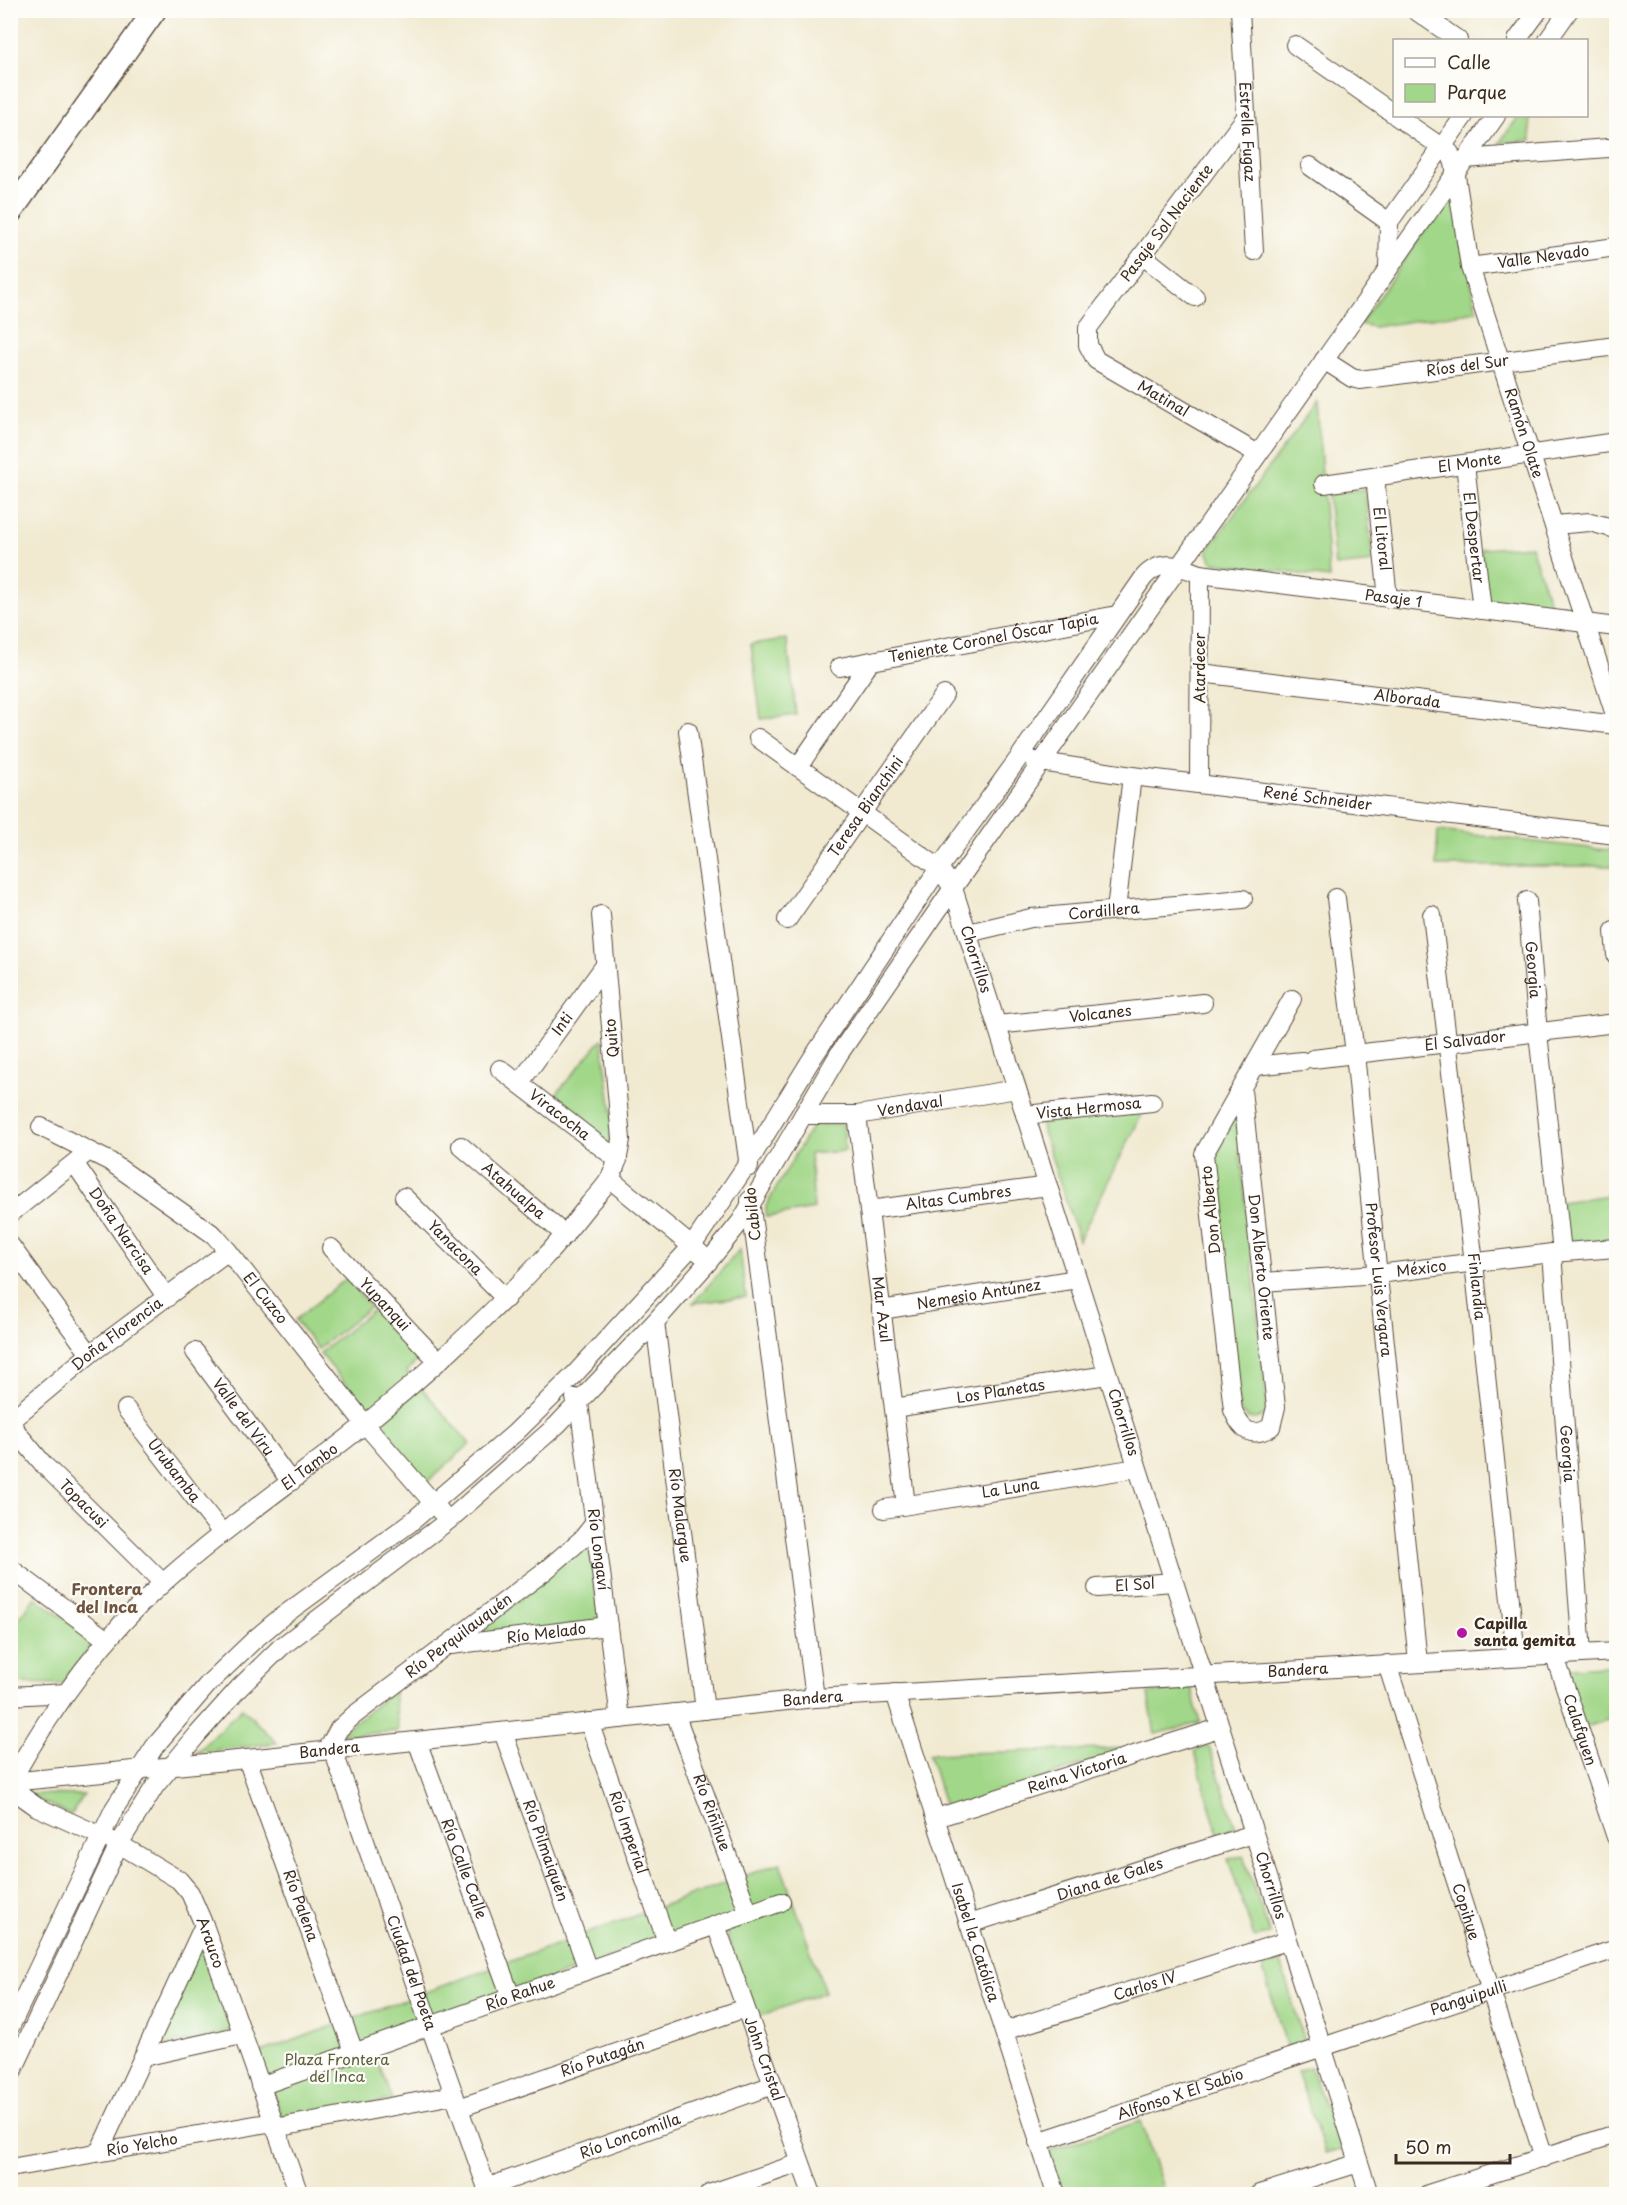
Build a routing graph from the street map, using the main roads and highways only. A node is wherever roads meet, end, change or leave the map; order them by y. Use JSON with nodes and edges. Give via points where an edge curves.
{"nodes":[{"id":1,"x":155,"y":10,"type":"edge"},
{"id":2,"x":10,"y":213,"type":"edge"}],
"edges":[{"from":1,"to":2,"type":"main road"}]}
